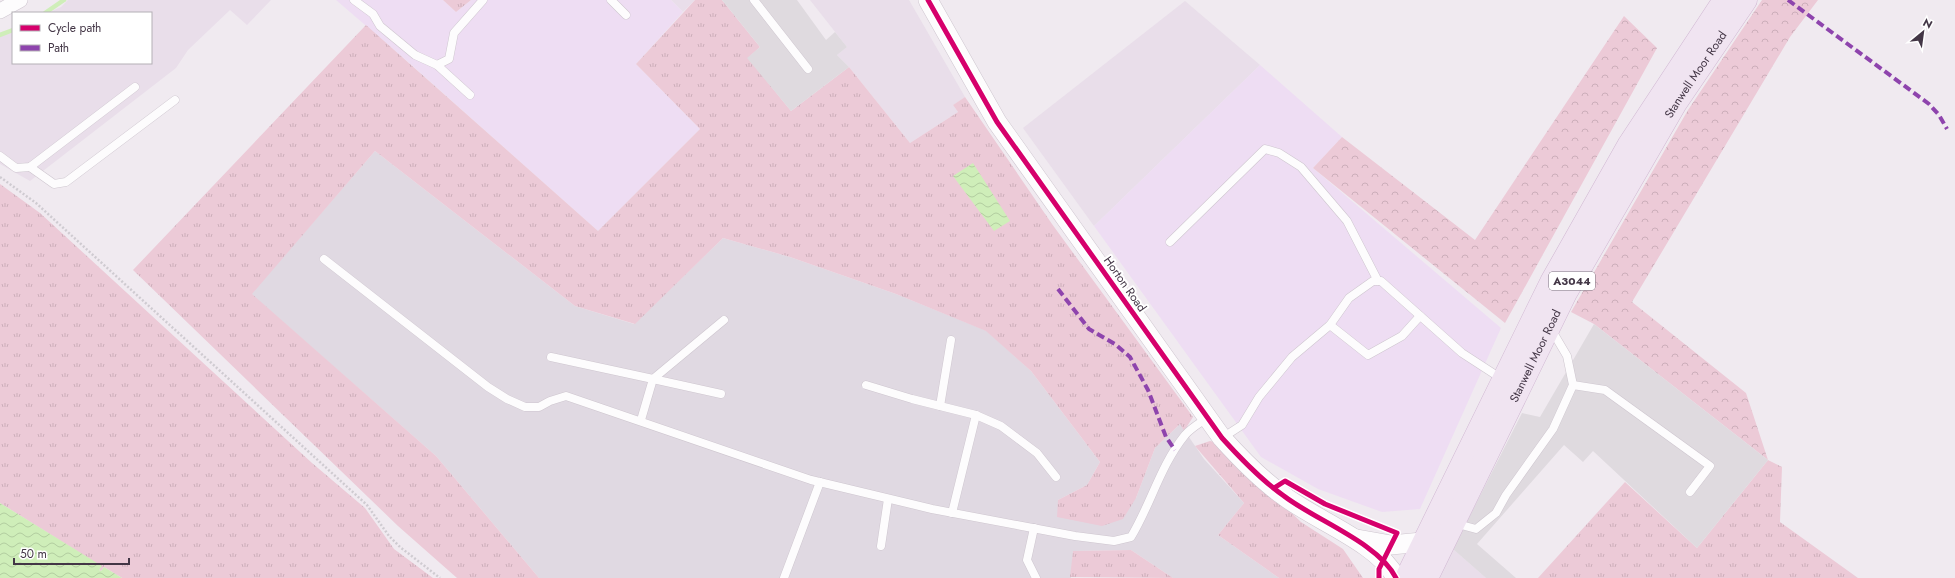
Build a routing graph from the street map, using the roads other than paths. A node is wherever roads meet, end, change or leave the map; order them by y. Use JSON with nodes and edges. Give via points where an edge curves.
{"nodes":[{"id":1,"x":20,"y":0,"type":"edge"},
{"id":2,"x":354,"y":0,"type":"edge"},
{"id":3,"x":483,"y":0,"type":"edge"},
{"id":4,"x":611,"y":0,"type":"edge"},
{"id":5,"x":754,"y":0,"type":"edge"},
{"id":6,"x":928,"y":0,"type":"edge"},
{"id":7,"x":1724,"y":0,"type":"edge"},
{"id":8,"x":1746,"y":0,"type":"edge"},
{"id":9,"x":0,"y":10,"type":"edge"},
{"id":10,"x":626,"y":15,"type":"dead end"},
{"id":11,"x":437,"y":65,"type":"junction"},
{"id":12,"x":808,"y":69,"type":"dead end"},
{"id":13,"x":135,"y":87,"type":"dead end"},
{"id":14,"x":470,"y":95,"type":"dead end"},
{"id":15,"x":175,"y":100,"type":"dead end"},
{"id":16,"x":0,"y":156,"type":"edge"},
{"id":17,"x":30,"y":167,"type":"junction"},
{"id":18,"x":1170,"y":242,"type":"dead end"},
{"id":19,"x":324,"y":259,"type":"dead end"},
{"id":20,"x":1378,"y":281,"type":"junction"},
{"id":21,"x":1420,"y":316,"type":"junction"},
{"id":22,"x":724,"y":320,"type":"dead end"},
{"id":23,"x":1330,"y":325,"type":"junction"},
{"id":24,"x":1549,"y":326,"type":"junction"},
{"id":25,"x":951,"y":340,"type":"dead end"},
{"id":26,"x":551,"y":357,"type":"dead end"},
{"id":27,"x":653,"y":379,"type":"junction"},
{"id":28,"x":1502,"y":379,"type":"junction"},
{"id":29,"x":866,"y":385,"type":"dead end"},
{"id":30,"x":1573,"y":385,"type":"junction"},
{"id":31,"x":721,"y":394,"type":"dead end"},
{"id":32,"x":940,"y":406,"type":"junction"},
{"id":33,"x":976,"y":414,"type":"junction"},
{"id":34,"x":1207,"y":418,"type":"junction"},
{"id":35,"x":641,"y":420,"type":"junction"},
{"id":36,"x":1222,"y":438,"type":"junction"},
{"id":37,"x":1056,"y":477,"type":"dead end"},
{"id":38,"x":820,"y":482,"type":"junction"},
{"id":39,"x":1690,"y":492,"type":"dead end"},
{"id":40,"x":888,"y":499,"type":"junction"},
{"id":41,"x":952,"y":513,"type":"junction"},
{"id":42,"x":1453,"y":523,"type":"junction"},
{"id":43,"x":1034,"y":528,"type":"junction"},
{"id":44,"x":1352,"y":538,"type":"junction"},
{"id":45,"x":1422,"y":542,"type":"junction"},
{"id":46,"x":881,"y":546,"type":"dead end"},
{"id":47,"x":784,"y":578,"type":"edge"},
{"id":48,"x":1036,"y":578,"type":"edge"},
{"id":49,"x":1396,"y":578,"type":"edge"},
{"id":50,"x":1406,"y":578,"type":"edge"},
{"id":51,"x":1427,"y":578,"type":"edge"}],
"edges":[{"from":1,"to":9,"type":"street"},
{"from":2,"to":11,"type":"lane","via":[[373,14],[380,26],[415,54]]},
{"from":3,"to":11,"type":"lane","via":[[454,34],[449,58]]},
{"from":4,"to":10,"type":"lane"},
{"from":5,"to":12,"type":"lane"},
{"from":6,"to":34,"type":"street","name":"Horton Road","via":[[997,122]]},
{"from":7,"to":28,"type":"main road","name":"Stanwell Moor Road","number":"A3044","via":[[1625,150],[1551,282]]},
{"from":8,"to":24,"type":"main road","name":"Stanwell Moor Road","number":"A3044","via":[[1653,139]]},
{"from":11,"to":14,"type":"lane"},
{"from":13,"to":17,"type":"lane"},
{"from":15,"to":17,"type":"lane","via":[[66,182],[54,184]]},
{"from":16,"to":17,"type":"lane","via":[[16,168]]},
{"from":18,"to":20,"type":"lane","via":[[1265,149],[1279,153],[1301,167],[1347,221]]},
{"from":19,"to":35,"type":"lane","via":[[488,387],[507,399],[525,406],[539,407],[566,396]]},
{"from":20,"to":21,"type":"lane"},
{"from":20,"to":23,"type":"lane","via":[[1373,281],[1349,298]]},
{"from":21,"to":23,"type":"lane","via":[[1402,336],[1368,355]]},
{"from":21,"to":28,"type":"lane","via":[[1462,353]]},
{"from":22,"to":27,"type":"lane"},
{"from":23,"to":36,"type":"lane","via":[[1292,357],[1259,397],[1242,425]]},
{"from":24,"to":30,"type":"lane","via":[[1566,356]]},
{"from":24,"to":42,"type":"main road","name":"Stanwell Moor Road","number":"A3044"},
{"from":25,"to":32,"type":"lane"},
{"from":26,"to":27,"type":"lane"},
{"from":27,"to":31,"type":"lane"},
{"from":27,"to":35,"type":"lane"},
{"from":28,"to":45,"type":"main road","name":"Stanwell Moor Road","number":"A3044"},
{"from":29,"to":32,"type":"lane"},
{"from":30,"to":39,"type":"lane","via":[[1605,390],[1710,466]]},
{"from":30,"to":42,"type":"lane","via":[[1553,429],[1496,512],[1476,530]]},
{"from":32,"to":33,"type":"lane"},
{"from":33,"to":37,"type":"lane","via":[[1001,426],[1037,453]]},
{"from":33,"to":41,"type":"lane"},
{"from":34,"to":36,"type":"street","name":"Horton Road"},
{"from":34,"to":43,"type":"lane","via":[[1186,434],[1175,450],[1158,479],[1131,537],[1114,541]]},
{"from":35,"to":38,"type":"lane","via":[[758,463]]},
{"from":36,"to":44,"type":"street","name":"Horton Road","via":[[1240,458],[1285,497]]},
{"from":38,"to":40,"type":"lane"},
{"from":38,"to":47,"type":"lane"},
{"from":40,"to":41,"type":"lane"},
{"from":40,"to":46,"type":"lane"},
{"from":41,"to":43,"type":"lane"},
{"from":42,"to":51,"type":"main road","name":"Stanwell Moor Road","number":"A3044"},
{"from":43,"to":48,"type":"lane","via":[[1027,560]]},
{"from":44,"to":45,"type":"street","name":"Horton Road","via":[[1391,545]]},
{"from":44,"to":49,"type":"street","name":"Horton Road","via":[[1384,560]]},
{"from":45,"to":50,"type":"main road","name":"Stanwell Moor Road","number":"A3044"}]}
